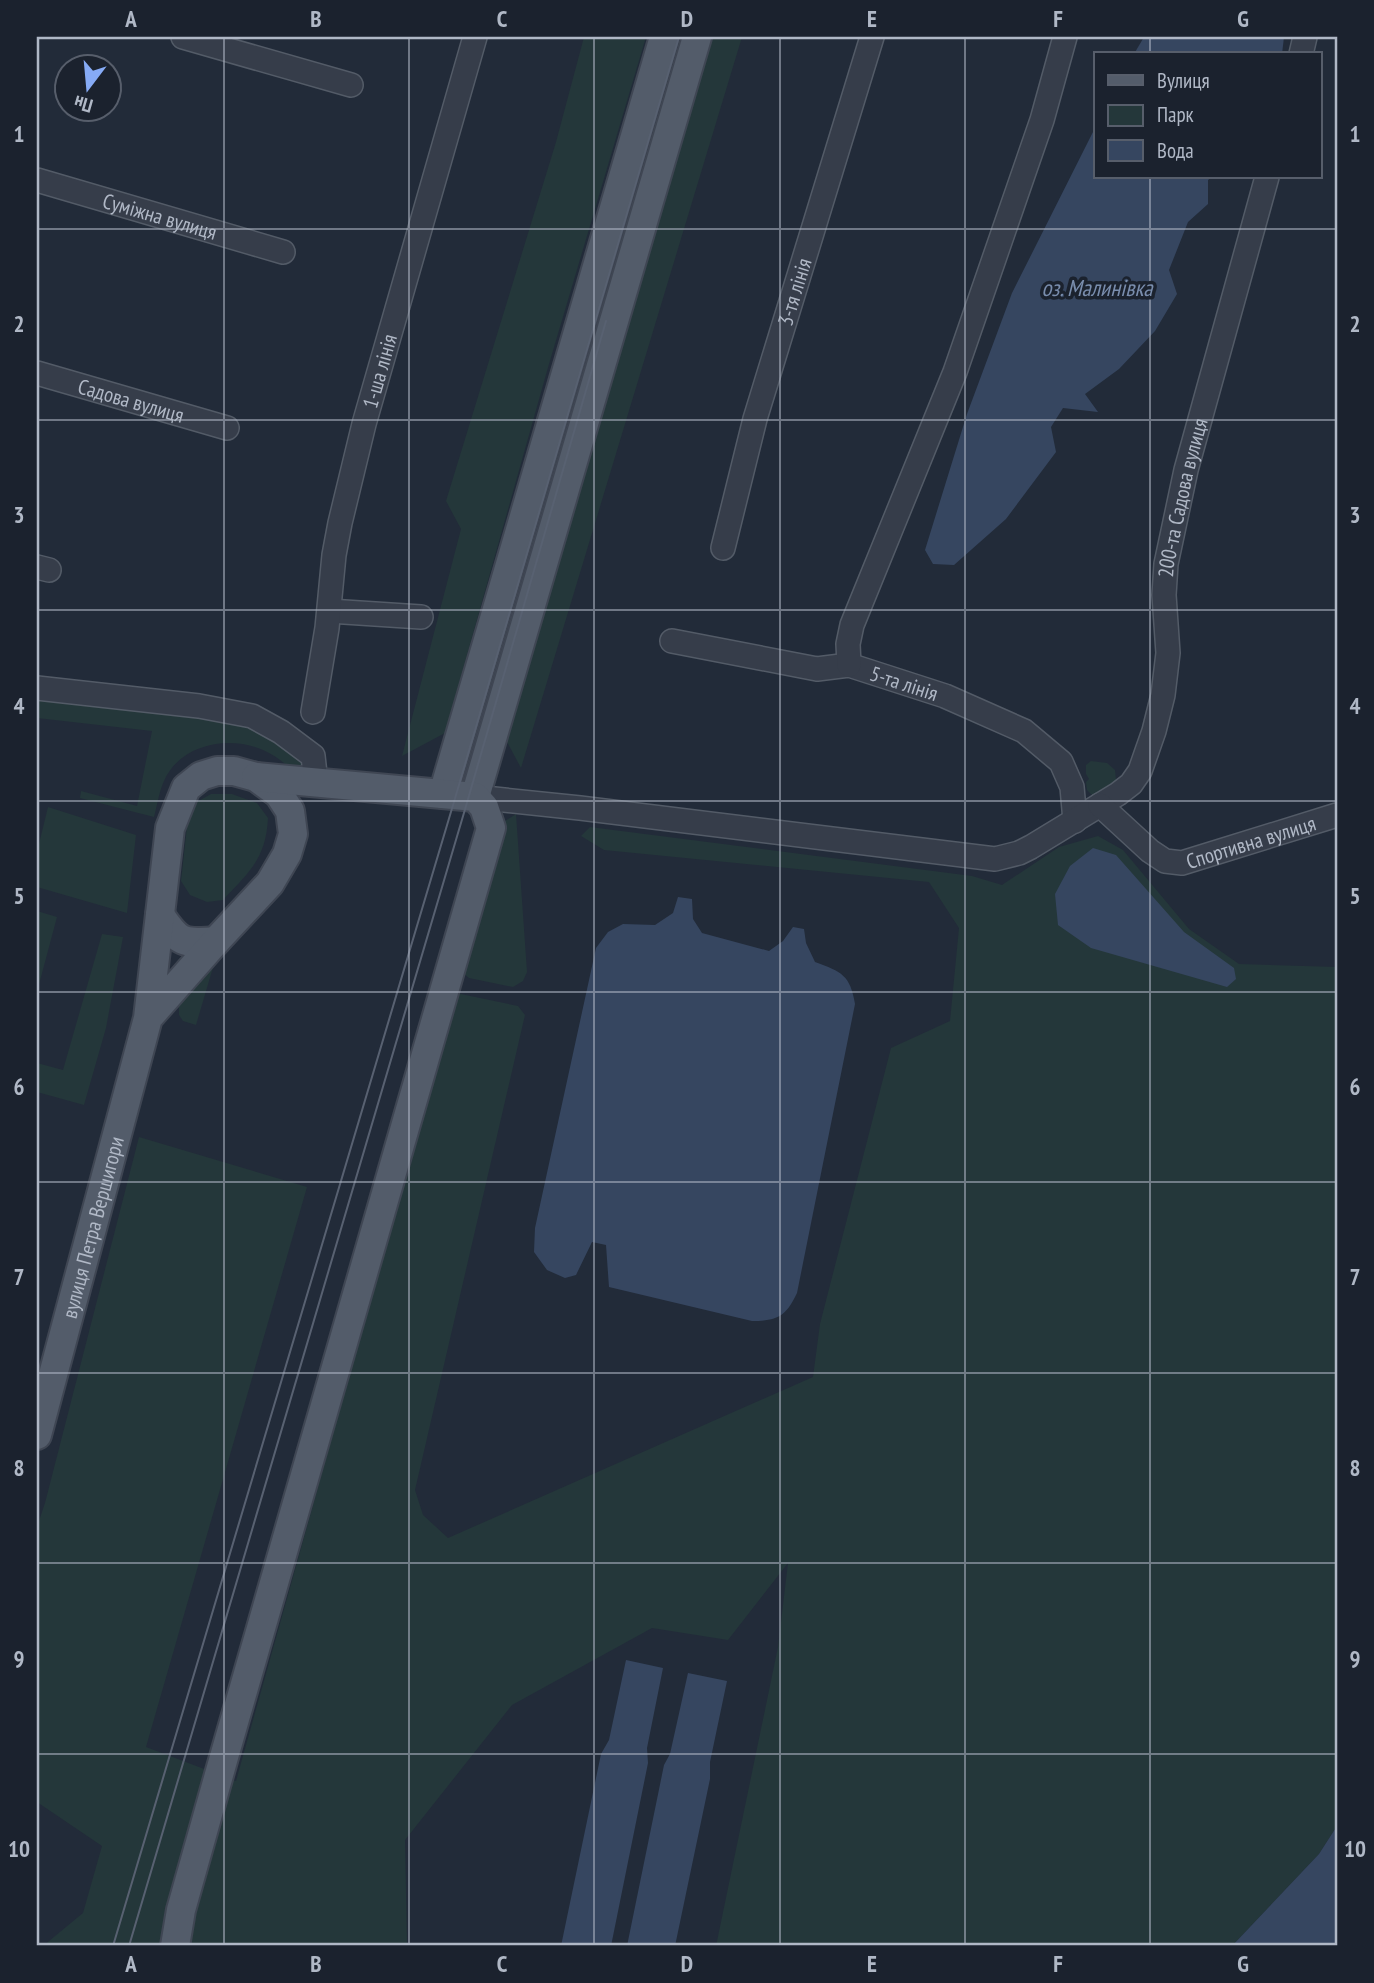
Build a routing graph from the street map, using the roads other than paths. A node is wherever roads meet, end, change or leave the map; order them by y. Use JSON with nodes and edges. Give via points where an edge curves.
{"nodes":[{"id":1,"x":183,"y":37,"type":"edge"},
{"id":2,"x":475,"y":37,"type":"edge"},
{"id":3,"x":664,"y":37,"type":"edge"},
{"id":4,"x":696,"y":37,"type":"edge"},
{"id":5,"x":872,"y":37,"type":"edge"},
{"id":6,"x":1065,"y":37,"type":"edge"},
{"id":7,"x":351,"y":85,"type":"dead end"},
{"id":8,"x":1267,"y":178,"type":"edge"},
{"id":9,"x":37,"y":180,"type":"edge"},
{"id":10,"x":283,"y":252,"type":"dead end"},
{"id":11,"x":37,"y":373,"type":"edge"},
{"id":12,"x":227,"y":428,"type":"dead end"},
{"id":13,"x":723,"y":548,"type":"dead end"},
{"id":14,"x":329,"y":611,"type":"junction"},
{"id":15,"x":421,"y":617,"type":"dead end"},
{"id":16,"x":672,"y":641,"type":"dead end"},
{"id":17,"x":849,"y":665,"type":"junction"},
{"id":18,"x":37,"y":688,"type":"edge"},
{"id":19,"x":313,"y":712,"type":"dead end"},
{"id":20,"x":320,"y":774,"type":"junction"},
{"id":21,"x":256,"y":778,"type":"junction"},
{"id":22,"x":443,"y":794,"type":"junction"},
{"id":23,"x":475,"y":797,"type":"junction"},
{"id":24,"x":1100,"y":806,"type":"junction"},
{"id":25,"x":290,"y":811,"type":"junction"},
{"id":26,"x":1337,"y":815,"type":"edge"},
{"id":27,"x":1075,"y":821,"type":"junction"},
{"id":28,"x":160,"y":915,"type":"junction"},
{"id":29,"x":216,"y":941,"type":"junction"},
{"id":30,"x":148,"y":1018,"type":"junction"},
{"id":31,"x":37,"y":1435,"type":"edge"},
{"id":32,"x":175,"y":1946,"type":"edge"}],
"edges":[{"from":1,"to":7,"type":"street"},
{"from":2,"to":14,"type":"street","name":"1-ша лінія","via":[[364,424],[334,555]]},
{"from":3,"to":22,"type":"main road"},
{"from":4,"to":23,"type":"main road"},
{"from":5,"to":13,"type":"street","name":"3-тя лінія","via":[[755,419]]},
{"from":6,"to":17,"type":"street","via":[[1042,120],[955,372],[852,625]]},
{"from":8,"to":24,"type":"street","name":"200-та Садова вулиця","via":[[1186,470],[1166,564],[1168,653],[1154,732],[1147,757],[1131,784]]},
{"from":9,"to":10,"type":"street","name":"Суміжна вулиця"},
{"from":11,"to":12,"type":"street","name":"Садова вулиця"},
{"from":14,"to":15,"type":"street"},
{"from":14,"to":19,"type":"street","name":"1-ша лінія"},
{"from":16,"to":17,"type":"street","name":"5-та лінія","via":[[817,669]]},
{"from":17,"to":27,"type":"street","name":"5-та лінія","via":[[945,696],[1024,731],[1061,762],[1072,787]]},
{"from":18,"to":20,"type":"street","via":[[252,716],[281,732]]},
{"from":20,"to":21,"type":"main road","via":[[289,782]]},
{"from":20,"to":22,"type":"main road"},
{"from":20,"to":25,"type":"main road","via":[[314,788]]},
{"from":21,"to":25,"type":"main road","via":[[279,794]]},
{"from":21,"to":28,"type":"main road","via":[[217,771],[201,776],[187,788],[170,828]]},
{"from":22,"to":23,"type":"main road"},
{"from":23,"to":27,"type":"street","name":"200-та Садова вулиця","via":[[995,859],[1019,853]]},
{"from":23,"to":32,"type":"main road","via":[[491,828],[224,1757]]},
{"from":24,"to":26,"type":"street","name":"Спортивна вулиця","via":[[1150,851],[1182,863]]},
{"from":24,"to":27,"type":"street","name":"200-та Садова вулиця"},
{"from":25,"to":29,"type":"main road","via":[[293,834],[287,854],[270,883]]},
{"from":28,"to":29,"type":"main road","via":[[180,940]]},
{"from":28,"to":30,"type":"main road","name":"вулиця Петра Вершигори"},
{"from":29,"to":30,"type":"main road","name":"вулиця Петра Вершигори"},
{"from":30,"to":31,"type":"main road","name":"вулиця Петра Вершигори"}]}
